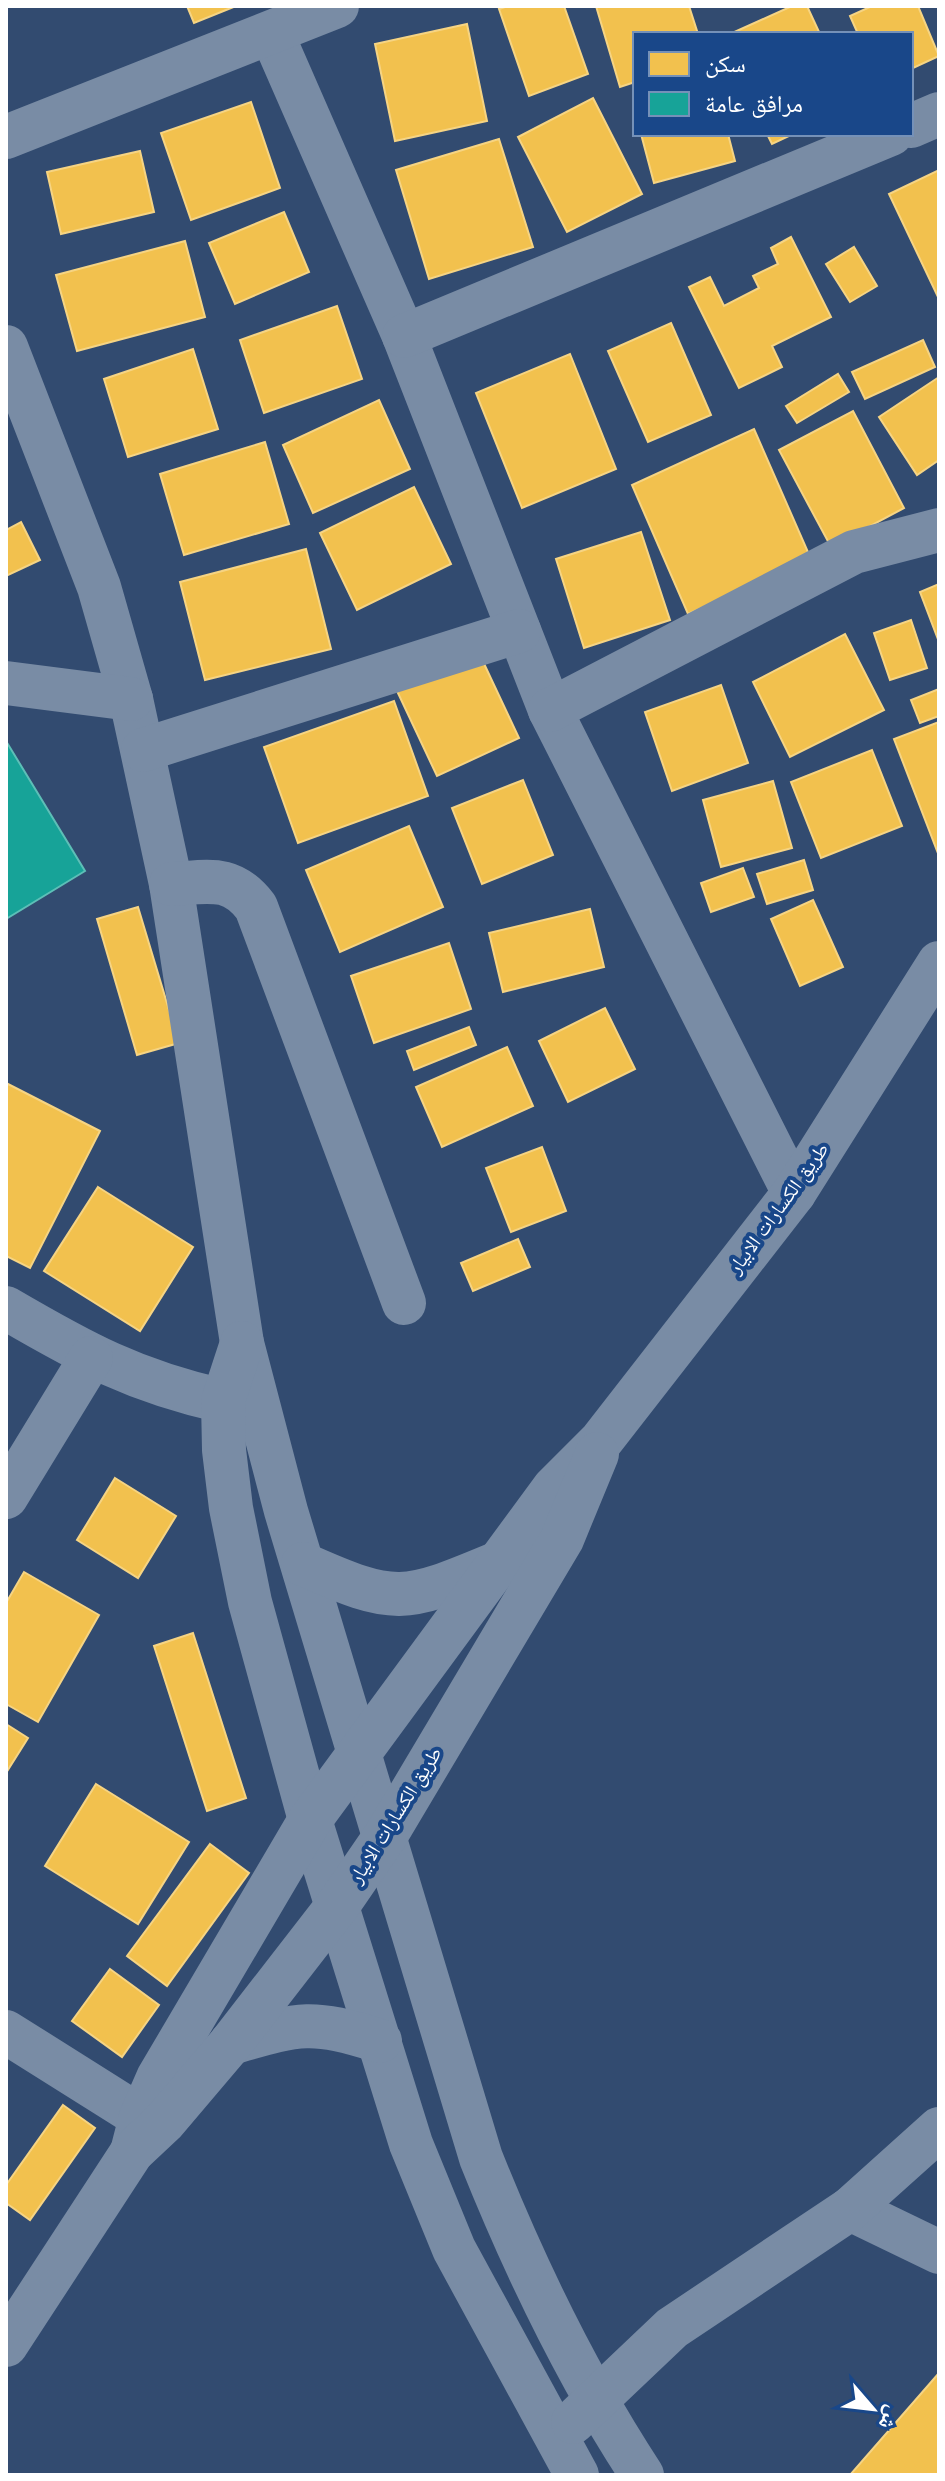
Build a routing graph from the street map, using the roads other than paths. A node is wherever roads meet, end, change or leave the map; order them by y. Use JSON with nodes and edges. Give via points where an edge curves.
{"nodes":[{"id":1,"x":337,"y":6,"type":"edge"},
{"id":2,"x":272,"y":34,"type":"junction"},
{"id":3,"x":939,"y":114,"type":"edge"},
{"id":4,"x":913,"y":125,"type":"edge"},
{"id":5,"x":8,"y":127,"type":"edge"},
{"id":6,"x":886,"y":136,"type":"edge"},
{"id":7,"x":404,"y":336,"type":"junction"},
{"id":8,"x":6,"y":347,"type":"edge"},
{"id":9,"x":939,"y":530,"type":"edge"},
{"id":10,"x":519,"y":631,"type":"junction"},
{"id":11,"x":6,"y":683,"type":"edge"},
{"id":12,"x":131,"y":699,"type":"junction"},
{"id":13,"x":550,"y":710,"type":"junction"},
{"id":14,"x":143,"y":750,"type":"junction"},
{"id":15,"x":171,"y":884,"type":"junction"},
{"id":16,"x":939,"y":963,"type":"edge"},
{"id":17,"x":794,"y":1193,"type":"junction"},
{"id":18,"x":404,"y":1303,"type":"dead end"},
{"id":19,"x":6,"y":1308,"type":"edge"},
{"id":20,"x":242,"y":1343,"type":"junction"},
{"id":21,"x":91,"y":1358,"type":"junction"},
{"id":22,"x":223,"y":1401,"type":"junction"},
{"id":23,"x":601,"y":1441,"type":"junction"},
{"id":24,"x":6,"y":1497,"type":"edge"},
{"id":25,"x":500,"y":1562,"type":"junction"},
{"id":26,"x":303,"y":1564,"type":"junction"},
{"id":27,"x":360,"y":1750,"type":"junction"},
{"id":28,"x":310,"y":1820,"type":"junction"},
{"id":29,"x":386,"y":1835,"type":"junction"},
{"id":30,"x":338,"y":1905,"type":"junction"},
{"id":31,"x":6,"y":2032,"type":"edge"},
{"id":32,"x":380,"y":2041,"type":"junction"},
{"id":33,"x":231,"y":2043,"type":"junction"},
{"id":34,"x":939,"y":2129,"type":"edge"},
{"id":35,"x":136,"y":2135,"type":"junction"},
{"id":36,"x":850,"y":2209,"type":"junction"},
{"id":37,"x":939,"y":2252,"type":"edge"},
{"id":38,"x":6,"y":2345,"type":"edge"},
{"id":39,"x":593,"y":2401,"type":"junction"},
{"id":40,"x":566,"y":2457,"type":"edge"},
{"id":41,"x":642,"y":2475,"type":"edge"}],
"edges":[{"from":1,"to":2,"type":"street"},
{"from":2,"to":5,"type":"street"},
{"from":2,"to":7,"type":"street"},
{"from":3,"to":4,"type":"street"},
{"from":6,"to":7,"type":"street"},
{"from":7,"to":10,"type":"street"},
{"from":8,"to":12,"type":"street","via":[[99,587]]},
{"from":9,"to":13,"type":"street","via":[[854,552]]},
{"from":10,"to":13,"type":"street"},
{"from":10,"to":14,"type":"street"},
{"from":11,"to":12,"type":"street"},
{"from":12,"to":14,"type":"street"},
{"from":13,"to":17,"type":"street"},
{"from":14,"to":15,"type":"street"},
{"from":15,"to":18,"type":"street","via":[[227,882],[256,907]]},
{"from":15,"to":20,"type":"street"},
{"from":16,"to":17,"type":"street","name":"طريق الكسارات الابيار"},
{"from":17,"to":23,"type":"street","name":"طريق الكسارات الابيار"},
{"from":19,"to":21,"type":"street"},
{"from":20,"to":22,"type":"street"},
{"from":20,"to":26,"type":"street"},
{"from":21,"to":22,"type":"street","via":[[144,1380]]},
{"from":21,"to":24,"type":"street"},
{"from":22,"to":28,"type":"street","via":[[229,1494],[250,1602]]},
{"from":23,"to":25,"type":"street","name":"طريق الكسارات الابيار","via":[[554,1488]]},
{"from":23,"to":29,"type":"street","name":"طريق الكسارات الابيار","via":[[562,1539]]},
{"from":25,"to":26,"type":"street","via":[[401,1597],[354,1587]]},
{"from":25,"to":27,"type":"street","name":"طريق الكسارات الابيار"},
{"from":26,"to":27,"type":"street"},
{"from":27,"to":28,"type":"street","name":"طريق الكسارات الابيار"},
{"from":27,"to":29,"type":"street"},
{"from":28,"to":30,"type":"street"},
{"from":28,"to":35,"type":"street","name":"طريق الكسارات الابيار","via":[[174,2051]]},
{"from":29,"to":30,"type":"street","name":"طريق الكسارات الابيار"},
{"from":29,"to":39,"type":"street","via":[[481,2158]]},
{"from":30,"to":32,"type":"street"},
{"from":30,"to":33,"type":"street","name":"طريق الكسارات الابيار"},
{"from":31,"to":35,"type":"street"},
{"from":32,"to":33,"type":"street","via":[[308,2024]]},
{"from":32,"to":40,"type":"street","via":[[411,2144],[454,2249]]},
{"from":33,"to":35,"type":"street","name":"طريق الكسارات الابيار","via":[[164,2122]]},
{"from":34,"to":36,"type":"street"},
{"from":35,"to":38,"type":"street","name":"طريق الكسارات الابيار"},
{"from":36,"to":37,"type":"street"},
{"from":36,"to":39,"type":"street","via":[[672,2328]]},
{"from":39,"to":40,"type":"street"},
{"from":39,"to":41,"type":"street"}]}
